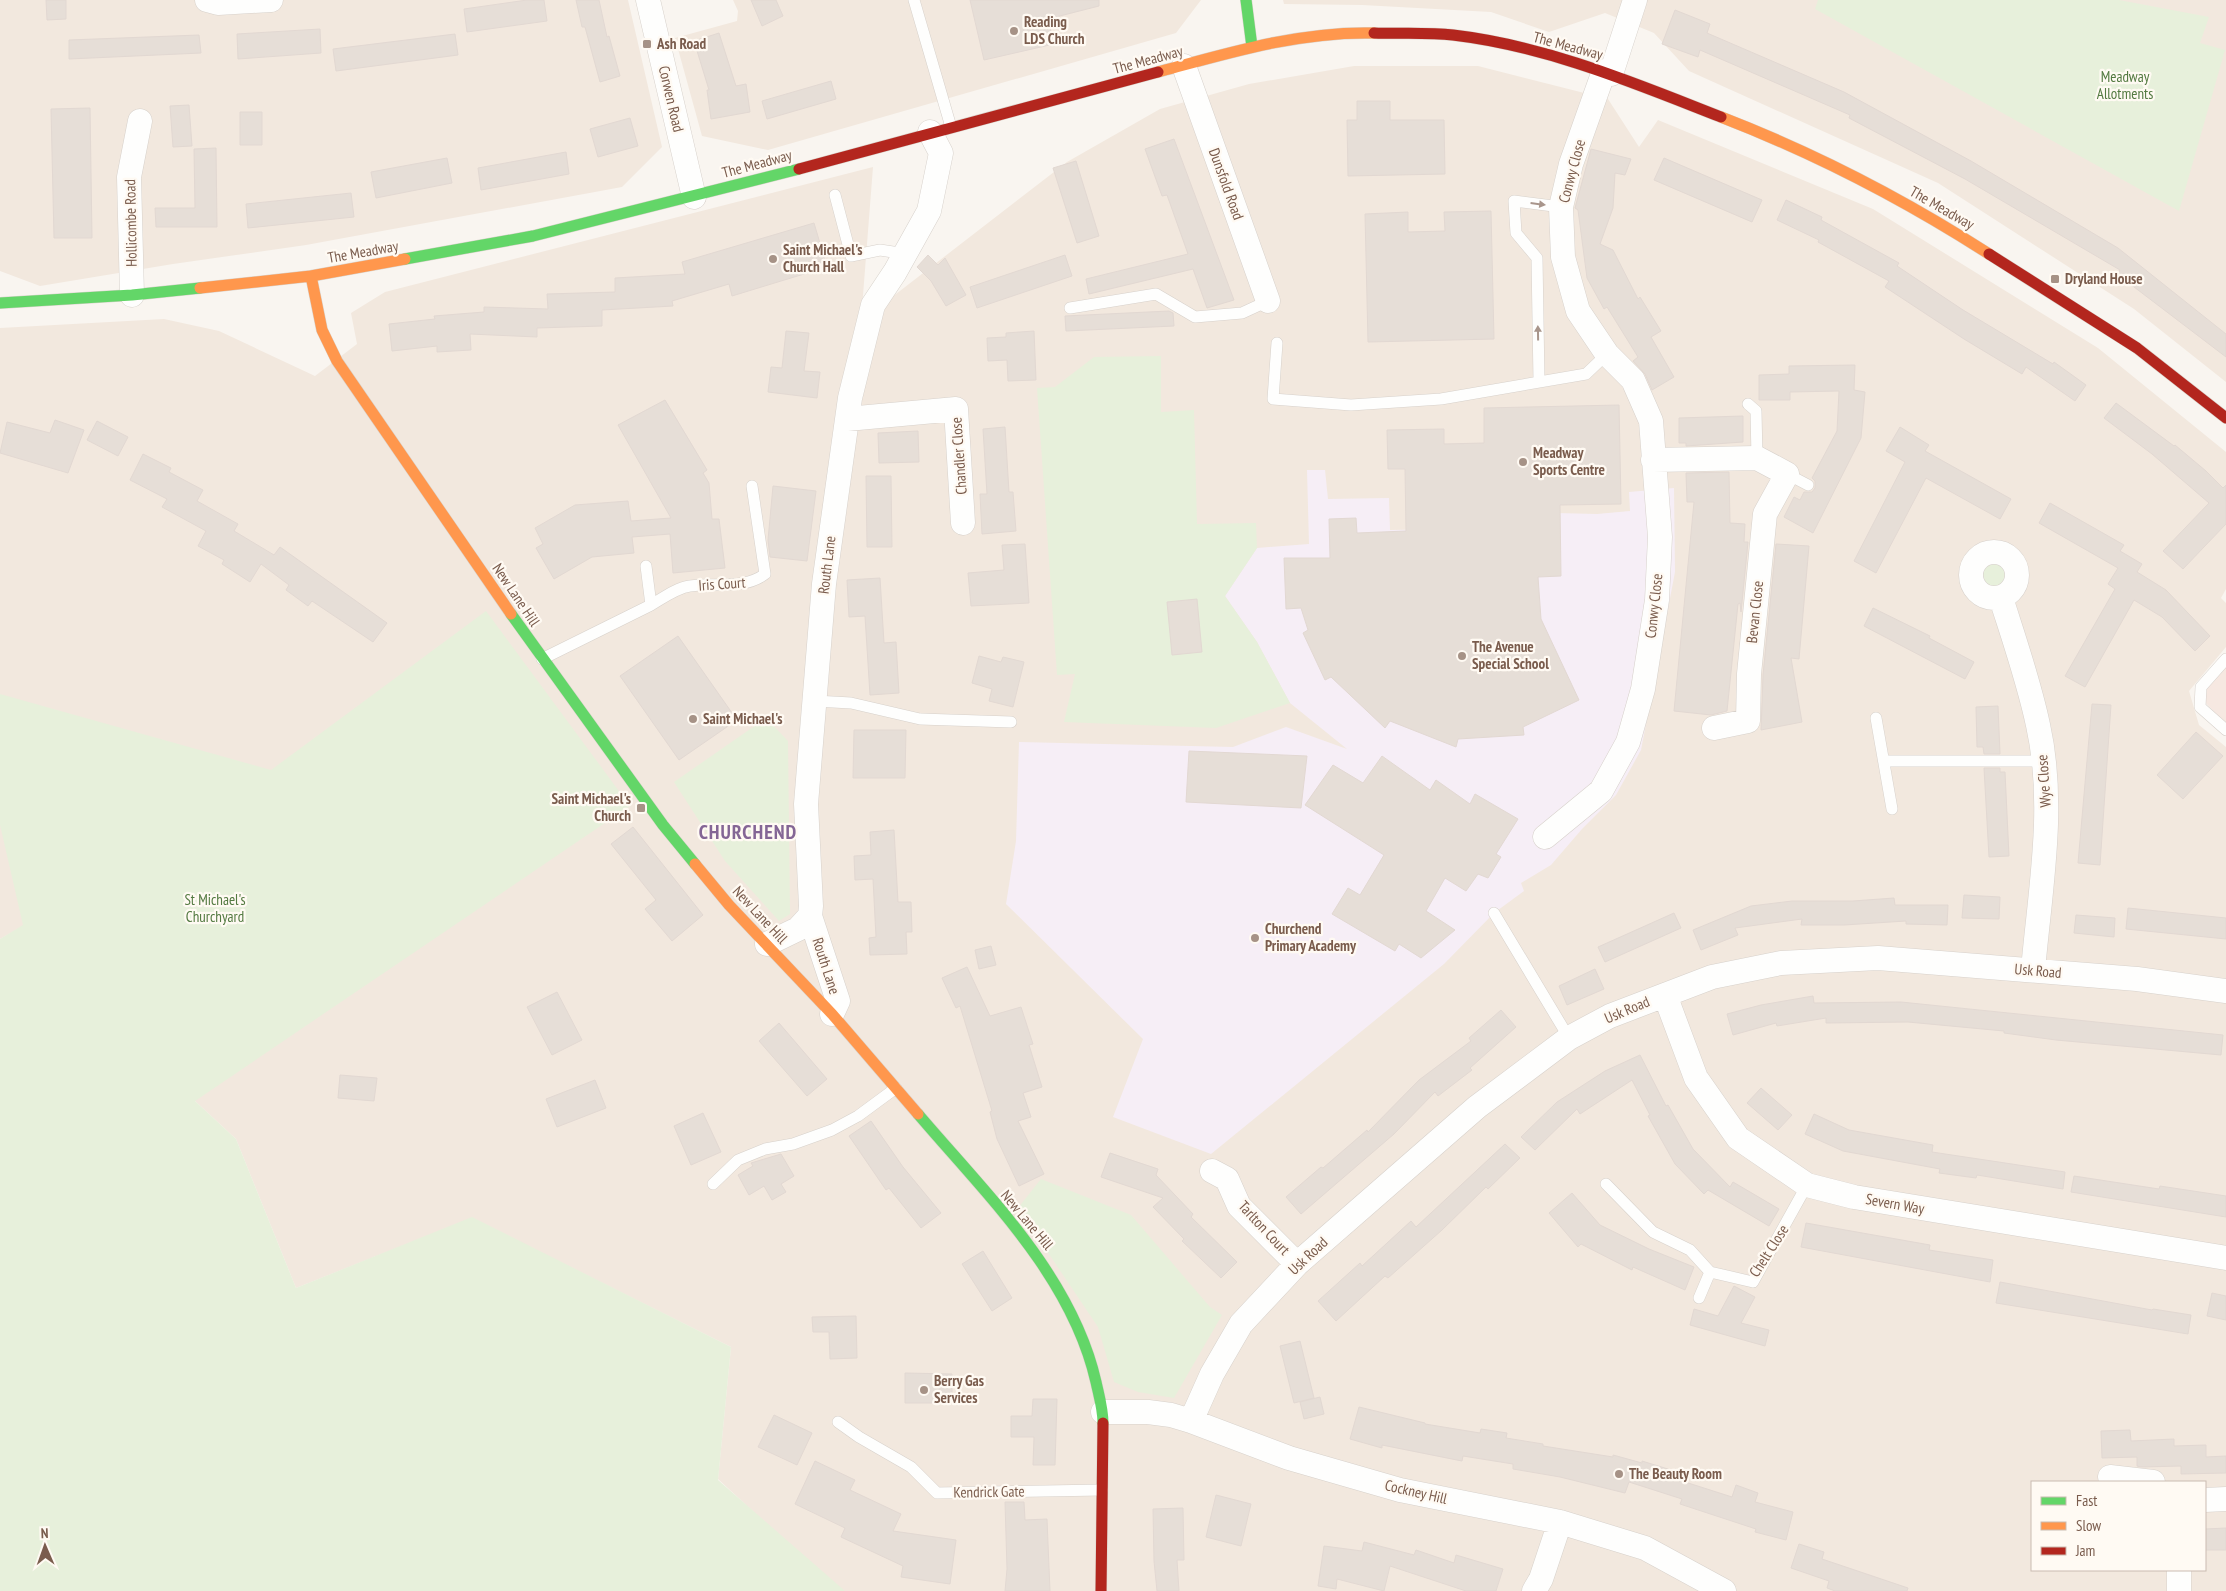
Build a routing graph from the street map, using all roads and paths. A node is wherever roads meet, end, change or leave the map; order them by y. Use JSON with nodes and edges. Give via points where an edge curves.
{"nodes":[{"id":1,"x":207,"y":0,"type":"edge"},
{"id":2,"x":271,"y":0,"type":"edge"},
{"id":3,"x":648,"y":0,"type":"edge"},
{"id":4,"x":914,"y":0,"type":"edge"},
{"id":5,"x":1246,"y":0,"type":"edge"},
{"id":6,"x":1635,"y":0,"type":"edge"},
{"id":7,"x":236,"y":1,"type":"edge"},
{"id":8,"x":1252,"y":47,"type":"junction"},
{"id":9,"x":1184,"y":66,"type":"junction"},
{"id":10,"x":1608,"y":73,"type":"junction"},
{"id":11,"x":140,"y":122,"type":"dead end"},
{"id":12,"x":941,"y":130,"type":"junction"},
{"id":13,"x":835,"y":195,"type":"dead end"},
{"id":14,"x":694,"y":197,"type":"junction"},
{"id":15,"x":1561,"y":207,"type":"junction"},
{"id":16,"x":906,"y":254,"type":"junction"},
{"id":17,"x":311,"y":276,"type":"junction"},
{"id":18,"x":132,"y":295,"type":"junction"},
{"id":19,"x":1268,"y":301,"type":"joint"},
{"id":20,"x":0,"y":303,"type":"edge"},
{"id":21,"x":1070,"y":308,"type":"dead end"},
{"id":22,"x":1277,"y":343,"type":"dead end"},
{"id":23,"x":1607,"y":354,"type":"junction"},
{"id":24,"x":1539,"y":382,"type":"junction"},
{"id":25,"x":1748,"y":404,"type":"dead end"},
{"id":26,"x":2226,"y":418,"type":"edge"},
{"id":27,"x":847,"y":419,"type":"junction"},
{"id":28,"x":1757,"y":458,"type":"junction"},
{"id":29,"x":1654,"y":460,"type":"junction"},
{"id":30,"x":1786,"y":474,"type":"junction"},
{"id":31,"x":1808,"y":484,"type":"dead end"},
{"id":32,"x":752,"y":486,"type":"dead end"},
{"id":33,"x":963,"y":524,"type":"dead end"},
{"id":34,"x":646,"y":566,"type":"dead end"},
{"id":35,"x":2001,"y":598,"type":"dead end"},
{"id":36,"x":651,"y":605,"type":"junction"},
{"id":37,"x":542,"y":659,"type":"junction"},
{"id":38,"x":2226,"y":659,"type":"edge"},
{"id":39,"x":815,"y":701,"type":"junction"},
{"id":40,"x":1876,"y":718,"type":"dead end"},
{"id":41,"x":1011,"y":722,"type":"dead end"},
{"id":42,"x":1714,"y":728,"type":"dead end"},
{"id":43,"x":2226,"y":730,"type":"edge"},
{"id":44,"x":1884,"y":761,"type":"junction"},
{"id":45,"x":2043,"y":761,"type":"junction"},
{"id":46,"x":1892,"y":809,"type":"dead end"},
{"id":47,"x":1545,"y":837,"type":"dead end"},
{"id":48,"x":1494,"y":913,"type":"dead end"},
{"id":49,"x":810,"y":916,"type":"junction"},
{"id":50,"x":767,"y":944,"type":"junction"},
{"id":51,"x":2033,"y":970,"type":"junction"},
{"id":52,"x":2226,"y":991,"type":"edge"},
{"id":53,"x":1665,"y":994,"type":"junction"},
{"id":54,"x":832,"y":1014,"type":"junction"},
{"id":55,"x":1568,"y":1038,"type":"junction"},
{"id":56,"x":896,"y":1088,"type":"junction"},
{"id":57,"x":1212,"y":1171,"type":"dead end"},
{"id":58,"x":713,"y":1184,"type":"dead end"},
{"id":59,"x":1606,"y":1184,"type":"dead end"},
{"id":60,"x":1807,"y":1185,"type":"junction"},
{"id":61,"x":2226,"y":1258,"type":"edge"},
{"id":62,"x":1298,"y":1264,"type":"junction"},
{"id":63,"x":1710,"y":1272,"type":"junction"},
{"id":64,"x":1699,"y":1298,"type":"dead end"},
{"id":65,"x":1103,"y":1412,"type":"junction"},
{"id":66,"x":1191,"y":1421,"type":"junction"},
{"id":67,"x":838,"y":1422,"type":"dead end"},
{"id":68,"x":2110,"y":1477,"type":"dead end"},
{"id":69,"x":2144,"y":1481,"type":"edge"},
{"id":70,"x":1103,"y":1490,"type":"junction"},
{"id":71,"x":2226,"y":1499,"type":"edge"},
{"id":72,"x":2206,"y":1500,"type":"edge"},
{"id":73,"x":1560,"y":1522,"type":"junction"},
{"id":74,"x":2179,"y":1571,"type":"edge"},
{"id":75,"x":1101,"y":1591,"type":"edge"},
{"id":76,"x":1534,"y":1591,"type":"edge"},
{"id":77,"x":1724,"y":1591,"type":"edge"},
{"id":78,"x":2179,"y":1591,"type":"edge"}],
"edges":[{"from":1,"to":7,"type":"street"},
{"from":2,"to":7,"type":"street"},
{"from":3,"to":14,"type":"street","name":"Corwen Road"},
{"from":4,"to":12,"type":"lane"},
{"from":5,"to":8,"type":"street"},
{"from":6,"to":10,"type":"street","name":"Conwy Close"},
{"from":8,"to":9,"type":"street","name":"The Meadway"},
{"from":8,"to":10,"type":"street","name":"The Meadway","via":[[1342,32],[1453,35],[1553,55]]},
{"from":9,"to":12,"type":"street","name":"The Meadway"},
{"from":9,"to":19,"type":"street","name":"Dunsfold Road"},
{"from":10,"to":15,"type":"street","name":"Conwy Close","via":[[1571,164]]},
{"from":10,"to":26,"type":"street","name":"The Meadway","via":[[1765,134],[1931,217],[2137,348]]},
{"from":11,"to":18,"type":"street","name":"Hollicombe Road","via":[[129,177]]},
{"from":12,"to":14,"type":"street","name":"The Meadway"},
{"from":12,"to":16,"type":"street","name":"Routh Lane","via":[[942,153],[929,211]]},
{"from":13,"to":16,"type":"lane","via":[[851,256],[880,250]]},
{"from":14,"to":17,"type":"street","name":"The Meadway","via":[[514,240]]},
{"from":15,"to":23,"type":"street","name":"Conwy Close","via":[[1563,257],[1578,311]]},
{"from":24,"to":15,"type":"lane","one_way":true,"via":[[1537,258],[1516,233],[1514,201]]},
{"from":16,"to":27,"type":"street","name":"Routh Lane","via":[[873,305]]},
{"from":17,"to":18,"type":"street","name":"The Meadway"},
{"from":17,"to":37,"type":"street","name":"New Lane Hill","via":[[322,330],[337,361]]},
{"from":18,"to":20,"type":"street","name":"The Meadway"},
{"from":19,"to":21,"type":"lane","via":[[1242,313],[1195,317],[1156,294]]},
{"from":22,"to":24,"type":"lane","via":[[1273,399],[1351,405],[1440,399]]},
{"from":23,"to":24,"type":"lane","via":[[1586,374]]},
{"from":23,"to":29,"type":"street","name":"Conwy Close","via":[[1633,380],[1651,420]]},
{"from":25,"to":28,"type":"lane","via":[[1756,411]]},
{"from":27,"to":33,"type":"street","name":"Chandler Close","via":[[956,408]]},
{"from":27,"to":39,"type":"street","name":"Routh Lane","via":[[824,584]]},
{"from":28,"to":29,"type":"street"},
{"from":28,"to":30,"type":"street"},
{"from":29,"to":47,"type":"street","name":"Conwy Close","via":[[1660,537],[1657,600],[1643,689],[1628,742],[1601,791]]},
{"from":30,"to":31,"type":"lane"},
{"from":30,"to":42,"type":"street","name":"Bevan Close","via":[[1766,514],[1749,674],[1748,721]]},
{"from":32,"to":36,"type":"lane","name":"Iris Court","via":[[766,574],[756,582],[689,586]]},
{"from":34,"to":36,"type":"lane"},
{"from":35,"to":45,"type":"street","name":"Wye Close","via":[[2039,726]]},
{"from":36,"to":37,"type":"lane","name":"Iris Court"},
{"from":37,"to":50,"type":"street","name":"New Lane Hill","via":[[663,825],[729,905]]},
{"from":38,"to":43,"type":"lane","via":[[2200,687],[2200,707]]},
{"from":39,"to":41,"type":"lane","via":[[851,703],[920,719]]},
{"from":39,"to":49,"type":"street","name":"Routh Lane","via":[[806,804]]},
{"from":40,"to":44,"type":"lane"},
{"from":44,"to":45,"type":"lane"},
{"from":44,"to":46,"type":"lane"},
{"from":45,"to":51,"type":"street","name":"Wye Close","via":[[2046,821]]},
{"from":48,"to":55,"type":"lane"},
{"from":49,"to":50,"type":"street","via":[[798,929]]},
{"from":49,"to":54,"type":"street","name":"Routh Lane","via":[[838,1001]]},
{"from":50,"to":54,"type":"street","name":"New Lane Hill"},
{"from":51,"to":52,"type":"street","name":"Usk Road"},
{"from":51,"to":53,"type":"street","name":"Usk Road","via":[[1878,958],[1781,963],[1712,977]]},
{"from":53,"to":55,"type":"street","name":"Usk Road","via":[[1610,1016]]},
{"from":53,"to":60,"type":"street","name":"Severn Way","via":[[1696,1078],[1738,1138]]},
{"from":54,"to":56,"type":"street","name":"New Lane Hill"},
{"from":55,"to":62,"type":"street","name":"Usk Road","via":[[1477,1107]]},
{"from":56,"to":58,"type":"lane","via":[[858,1116],[832,1130],[738,1160]]},
{"from":56,"to":65,"type":"street","name":"New Lane Hill","via":[[1041,1260],[1072,1314],[1091,1359]]},
{"from":57,"to":62,"type":"street","name":"Tarlton Court","via":[[1227,1179],[1239,1206]]},
{"from":59,"to":63,"type":"lane","via":[[1653,1232],[1690,1250]]},
{"from":60,"to":61,"type":"street","name":"Severn Way","via":[[1854,1197]]},
{"from":60,"to":63,"type":"lane","name":"Chelt Close","via":[[1753,1282]]},
{"from":62,"to":66,"type":"street","name":"Usk Road","via":[[1241,1324],[1212,1374]]},
{"from":63,"to":64,"type":"lane"},
{"from":65,"to":66,"type":"street","name":"Cockney Hill","via":[[1148,1412]]},
{"from":65,"to":70,"type":"street","name":"New Lane Hill"},
{"from":66,"to":73,"type":"street","name":"Cockney Hill","via":[[1289,1458],[1400,1490]]},
{"from":67,"to":70,"type":"lane","name":"Kendrick Gate","via":[[911,1467],[937,1493]]},
{"from":68,"to":69,"type":"street"},
{"from":70,"to":75,"type":"street","name":"New Lane Hill"},
{"from":71,"to":72,"type":"street"},
{"from":73,"to":76,"type":"street","via":[[1542,1579]]},
{"from":73,"to":77,"type":"street","name":"Cockney Hill","via":[[1645,1548]]},
{"from":74,"to":78,"type":"street"}]}
